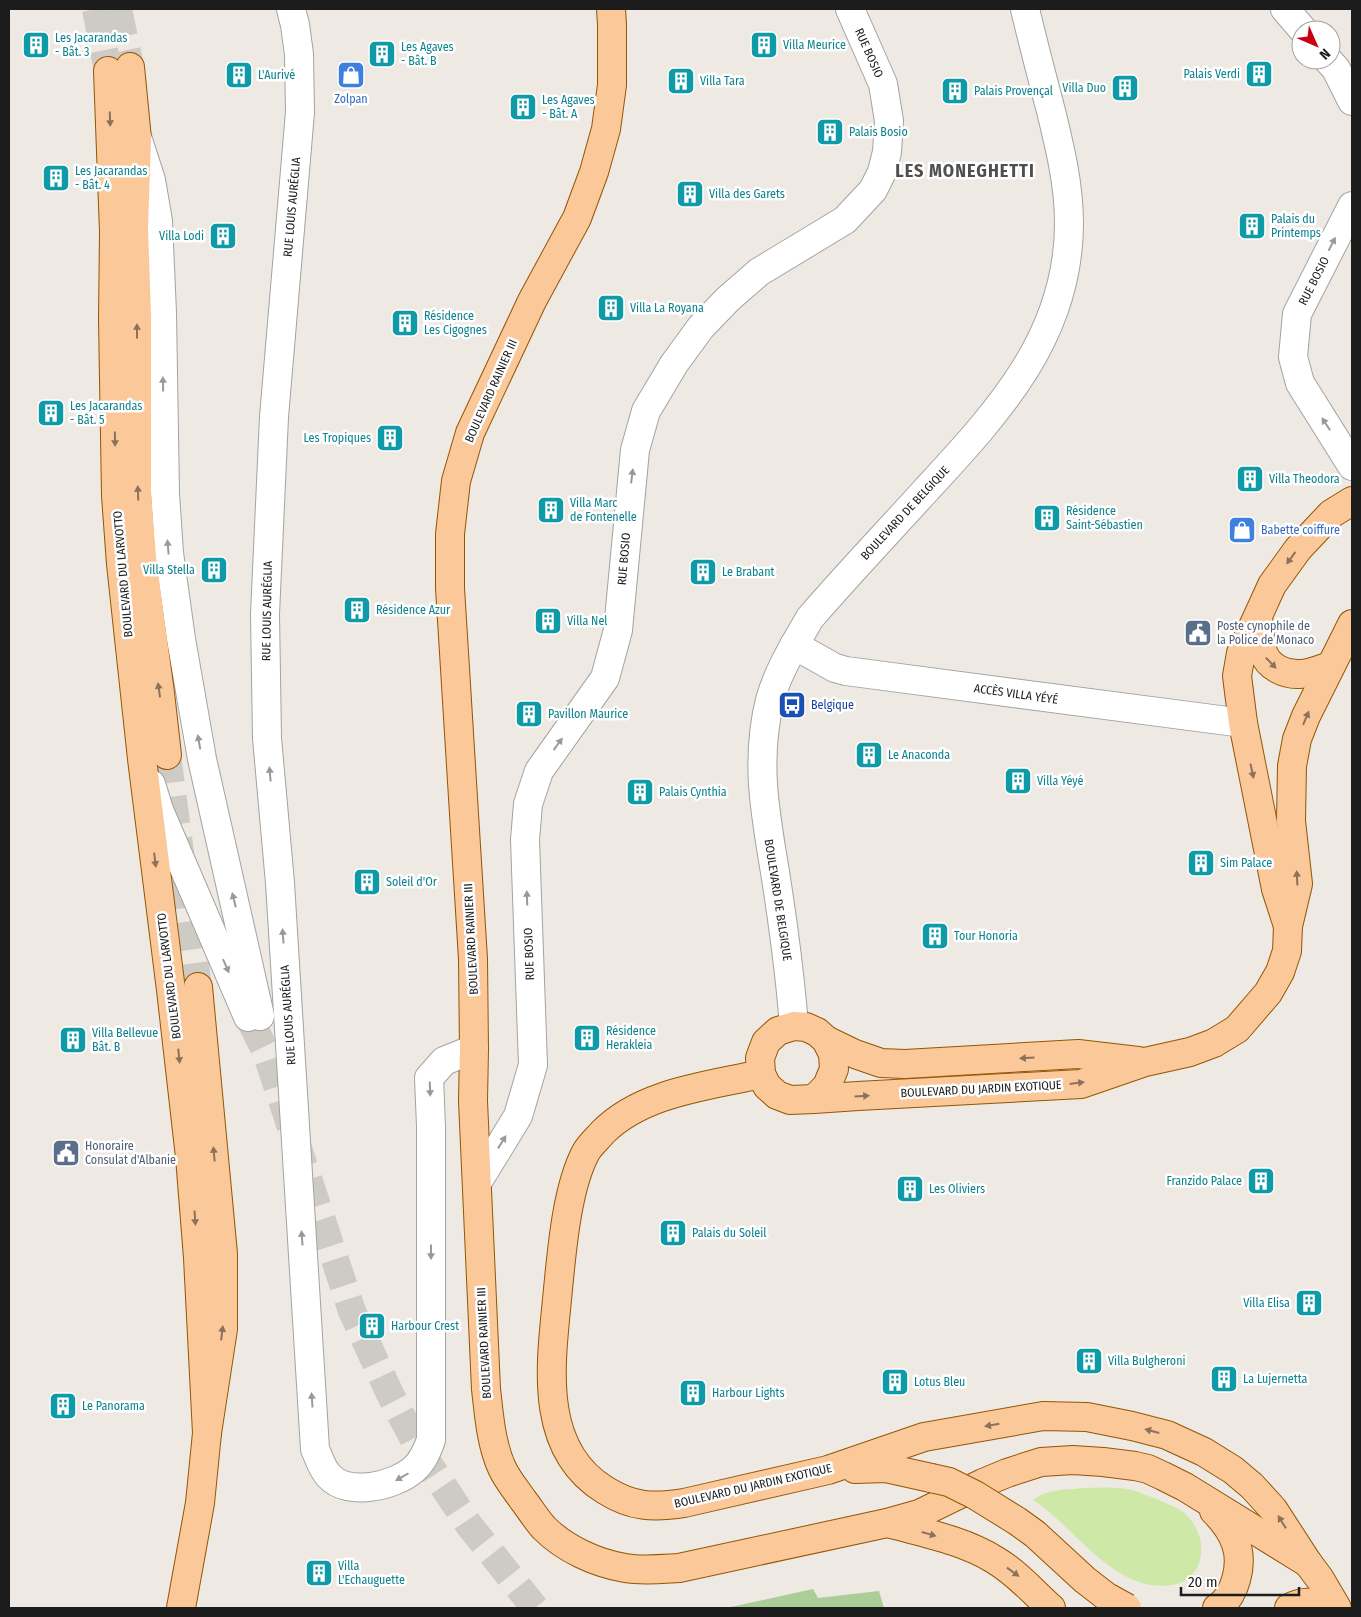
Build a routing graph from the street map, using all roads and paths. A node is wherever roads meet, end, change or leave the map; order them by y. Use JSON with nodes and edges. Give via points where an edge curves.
{"nodes":[{"id":1,"x":291,"y":9,"type":"edge"},
{"id":2,"x":611,"y":9,"type":"edge"},
{"id":3,"x":850,"y":9,"type":"edge"},
{"id":4,"x":1025,"y":9,"type":"edge"},
{"id":5,"x":1285,"y":9,"type":"edge"},
{"id":6,"x":1294,"y":20,"type":"edge"},
{"id":7,"x":1336,"y":70,"type":"edge"},
{"id":8,"x":1352,"y":101,"type":"edge"},
{"id":9,"x":138,"y":139,"type":"junction"},
{"id":10,"x":1352,"y":206,"type":"edge"},
{"id":11,"x":1352,"y":466,"type":"edge"},
{"id":12,"x":1352,"y":501,"type":"edge"},
{"id":13,"x":1352,"y":522,"type":"edge"},
{"id":14,"x":1312,"y":535,"type":"junction"},
{"id":15,"x":1258,"y":618,"type":"junction"},
{"id":16,"x":1352,"y":624,"type":"edge"},
{"id":17,"x":794,"y":645,"type":"junction"},
{"id":18,"x":1330,"y":666,"type":"junction"},
{"id":19,"x":1243,"y":723,"type":"junction"},
{"id":20,"x":154,"y":757,"type":"junction"},
{"id":21,"x":1288,"y":926,"type":"junction"},
{"id":22,"x":198,"y":987,"type":"tunnel mouth"},
{"id":23,"x":794,"y":1026,"type":"junction"},
{"id":24,"x":826,"y":1040,"type":"junction"},
{"id":25,"x":474,"y":1049,"type":"junction"},
{"id":26,"x":1145,"y":1062,"type":"junction"},
{"id":27,"x":761,"y":1074,"type":"junction"},
{"id":28,"x":814,"y":1099,"type":"junction"},
{"id":29,"x":477,"y":1183,"type":"junction"},
{"id":30,"x":208,"y":1433,"type":"junction"},
{"id":31,"x":828,"y":1470,"type":"junction"},
{"id":32,"x":1205,"y":1501,"type":"junction"},
{"id":33,"x":887,"y":1523,"type":"junction"},
{"id":34,"x":1308,"y":1563,"type":"junction"},
{"id":35,"x":181,"y":1608,"type":"edge"},
{"id":36,"x":1051,"y":1608,"type":"edge"},
{"id":37,"x":1127,"y":1608,"type":"edge"},
{"id":38,"x":1217,"y":1608,"type":"edge"},
{"id":39,"x":1289,"y":1608,"type":"edge"},
{"id":40,"x":1325,"y":1608,"type":"edge"},
{"id":41,"x":1337,"y":1608,"type":"edge"}],
"edges":[{"from":25,"to":1,"type":"street","name":"RUE LOUIS AURÉGLIA","one_way":true,"via":[[444,1061],[429,1078],[431,1440],[425,1457],[414,1470],[396,1481],[369,1487],[346,1487],[329,1477],[315,1449],[280,883],[267,738],[265,614],[274,417],[300,112],[299,54]]},
{"from":2,"to":25,"type":"main road","name":"BOULEVARD RAINIER III","via":[[612,85],[606,129],[594,172],[577,218],[532,302],[470,433],[456,481],[450,534],[450,588],[473,959]]},
{"from":29,"to":3,"type":"street","name":"RUE BOSIO","one_way":true,"via":[[518,1116],[533,1065],[525,840],[528,804],[539,771],[604,678],[618,630],[635,450],[646,411],[701,327],[728,299],[759,272],[845,220],[873,190],[882,172],[889,121],[883,84]]},
{"from":4,"to":17,"type":"street","name":"BOULEVARD DE BELGIQUE","via":[[1064,167],[1069,222],[1066,268],[1042,340],[1016,385],[992,417],[810,618]]},
{"from":5,"to":6,"type":"street"},
{"from":7,"to":8,"type":"street"},
{"from":20,"to":9,"type":"main road","name":"BOULEVARD DU LARVOTTO","one_way":true,"via":[[138,493],[134,228]]},
{"from":9,"to":20,"type":"main road","name":"BOULEVARD DU LARVOTTO","one_way":true,"via":[[119,69],[113,319],[116,496],[121,564]]},
{"from":20,"to":9,"type":"street","one_way":true,"via":[[159,810],[255,1019],[202,759],[169,552],[158,221],[151,180]]},
{"from":11,"to":10,"type":"street","name":"RUE BOSIO","one_way":true,"via":[[1300,383],[1293,357],[1297,314]]},
{"from":12,"to":14,"type":"main road","name":"BOULEVARD DU JARDIN EXOTIQUE","via":[[1331,514]]},
{"from":13,"to":14,"type":"main road"},
{"from":14,"to":15,"type":"main road","name":"BOULEVARD DU JARDIN EXOTIQUE","one_way":true,"via":[[1272,585]]},
{"from":15,"to":18,"type":"main road","one_way":true,"via":[[1263,653],[1270,665],[1293,674]]},
{"from":15,"to":19,"type":"main road","name":"BOULEVARD DU JARDIN EXOTIQUE","via":[[1241,653],[1237,676]]},
{"from":16,"to":18,"type":"main road","name":"BOULEVARD DU JARDIN EXOTIQUE"},
{"from":17,"to":19,"type":"street","name":"ACCÈS VILLA YÉYÉ","via":[[834,668],[846,671]]},
{"from":17,"to":23,"type":"street","name":"BOULEVARD DE BELGIQUE","via":[[770,699],[761,761],[765,818]]},
{"from":21,"to":18,"type":"main road","name":"BOULEVARD DU JARDIN EXOTIQUE","one_way":true,"via":[[1298,884],[1291,821],[1292,766],[1297,739]]},
{"from":19,"to":21,"type":"main road","name":"BOULEVARD DU JARDIN EXOTIQUE","one_way":true,"via":[[1276,889]]},
{"from":20,"to":30,"type":"main road","name":"BOULEVARD DU LARVOTTO","one_way":true,"via":[[171,990],[190,1157]]},
{"from":21,"to":26,"type":"main road","name":"BOULEVARD DU JARDIN EXOTIQUE","via":[[1287,951],[1280,972],[1268,993],[1237,1029],[1190,1052]]},
{"from":30,"to":22,"type":"main road","one_way":true,"via":[[223,1328],[223,1254]]},
{"from":23,"to":24,"type":"main road","via":[[806,1027]]},
{"from":23,"to":27,"type":"main road","via":[[778,1031],[766,1042],[760,1058]]},
{"from":26,"to":24,"type":"main road","name":"BOULEVARD DU JARDIN EXOTIQUE","one_way":true,"via":[[1078,1054],[880,1063]]},
{"from":24,"to":28,"type":"main road","via":[[833,1054],[834,1069],[827,1086]]},
{"from":25,"to":29,"type":"main road","name":"BOULEVARD RAINIER III"},
{"from":28,"to":26,"type":"main road","name":"BOULEVARD DU JARDIN EXOTIQUE","one_way":true,"via":[[1081,1084]]},
{"from":27,"to":28,"type":"main road","via":[[777,1096],[790,1100]]},
{"from":27,"to":31,"type":"main road","name":"BOULEVARD DU JARDIN EXOTIQUE","via":[[651,1101],[626,1114],[586,1152],[575,1182],[560,1264],[551,1365],[553,1409],[563,1443],[581,1470],[596,1484],[628,1502],[662,1506],[684,1503]]},
{"from":29,"to":33,"type":"main road","name":"BOULEVARD RAINIER III","via":[[486,1389],[494,1442],[502,1468],[544,1528],[576,1551],[602,1562],[649,1570]]},
{"from":30,"to":35,"type":"main road","via":[[200,1503]]},
{"from":34,"to":31,"type":"main road","name":"BOULEVARD DU JARDIN EXOTIQUE","one_way":true,"via":[[1273,1509],[1233,1470],[1167,1435],[1087,1417],[1043,1416],[924,1438]]},
{"from":31,"to":37,"type":"main road","bridge":true,"via":[[886,1468],[949,1482],[1035,1534],[1085,1580]]},
{"from":32,"to":33,"type":"main road","name":"BOULEVARD RAINIER III","via":[[1148,1469],[1103,1462],[1041,1462],[1007,1473],[919,1514]]},
{"from":32,"to":34,"type":"main road"},
{"from":32,"to":38,"type":"main road","via":[[1233,1537],[1239,1556],[1232,1591]]},
{"from":33,"to":36,"type":"main road","one_way":true,"via":[[971,1547],[995,1559]]},
{"from":34,"to":41,"type":"main road","name":"BOULEVARD DU JARDIN EXOTIQUE"},
{"from":39,"to":40,"type":"main road","via":[[1304,1602]]}]}
